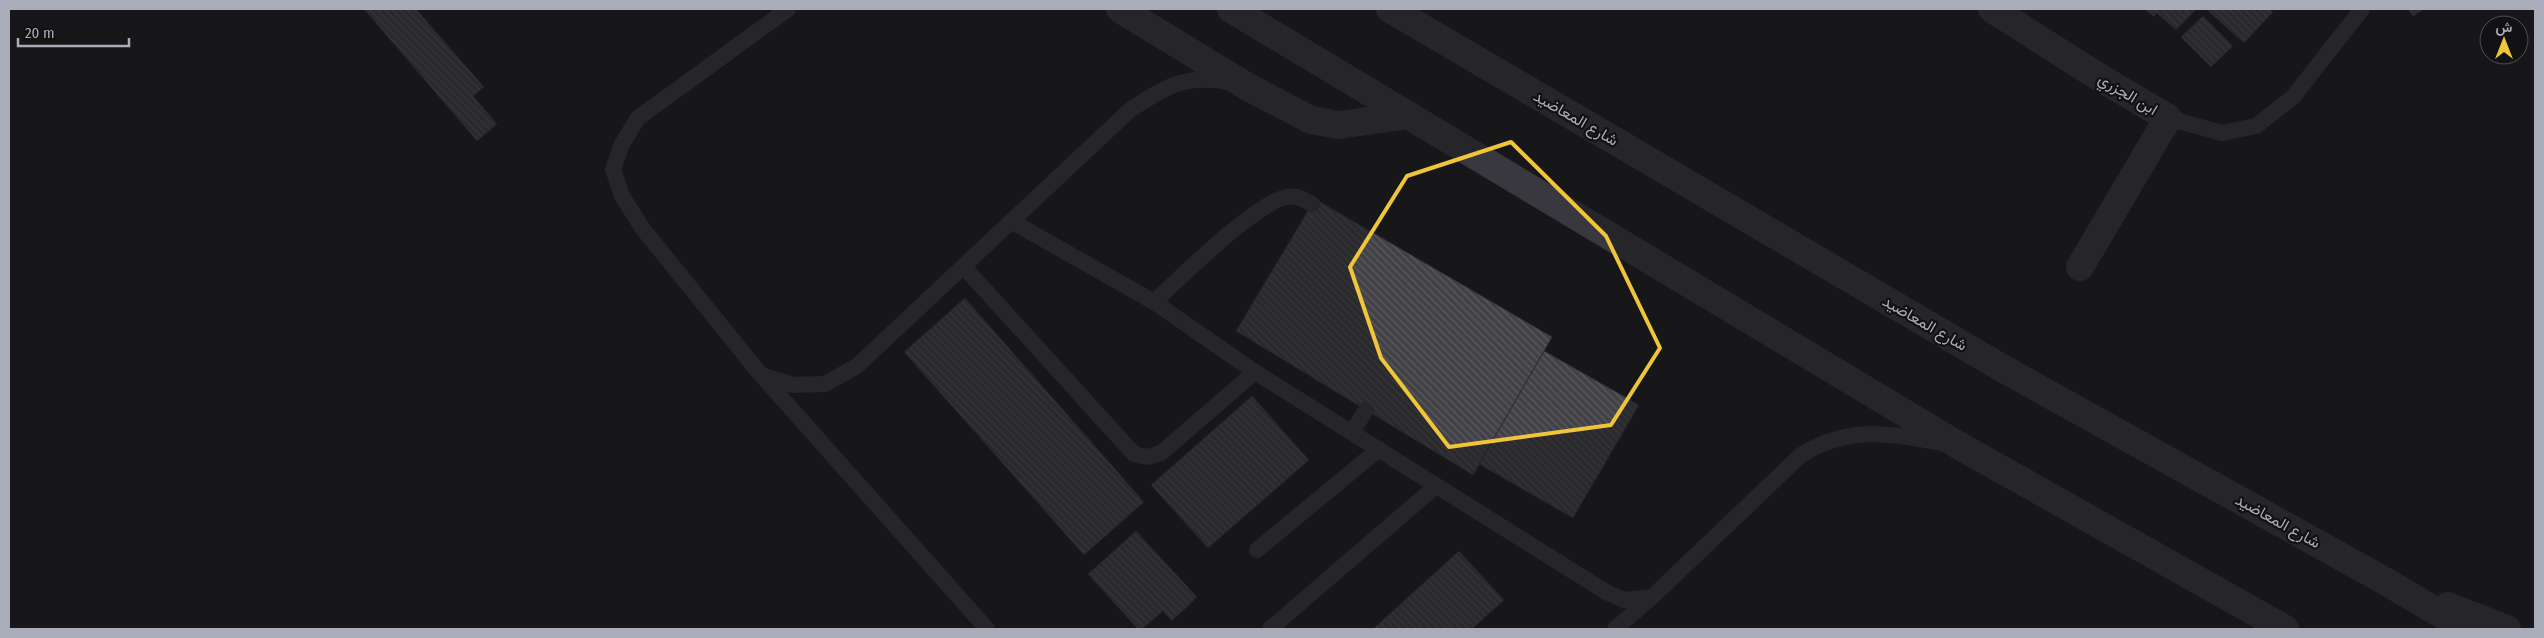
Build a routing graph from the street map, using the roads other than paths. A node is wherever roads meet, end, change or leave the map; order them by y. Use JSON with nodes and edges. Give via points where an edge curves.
{"nodes":[{"id":1,"x":788,"y":9,"type":"edge"},
{"id":2,"x":1120,"y":9,"type":"edge"},
{"id":3,"x":1231,"y":9,"type":"edge"},
{"id":4,"x":1390,"y":9,"type":"edge"},
{"id":5,"x":1992,"y":9,"type":"edge"},
{"id":6,"x":2362,"y":9,"type":"edge"},
{"id":7,"x":1246,"y":86,"type":"junction"},
{"id":8,"x":1408,"y":115,"type":"junction"},
{"id":9,"x":2168,"y":118,"type":"junction"},
{"id":10,"x":1312,"y":204,"type":"dead end"},
{"id":11,"x":1010,"y":221,"type":"junction"},
{"id":12,"x":964,"y":267,"type":"junction"},
{"id":13,"x":2080,"y":268,"type":"dead end"},
{"id":14,"x":1154,"y":302,"type":"junction"},
{"id":15,"x":1255,"y":372,"type":"junction"},
{"id":16,"x":761,"y":374,"type":"junction"},
{"id":17,"x":1366,"y":410,"type":"dead end"},
{"id":18,"x":1352,"y":432,"type":"junction"},
{"id":19,"x":1958,"y":445,"type":"junction"},
{"id":20,"x":1379,"y":449,"type":"junction"},
{"id":21,"x":1436,"y":486,"type":"junction"},
{"id":22,"x":1256,"y":550,"type":"dead end"},
{"id":23,"x":2385,"y":581,"type":"junction"},
{"id":24,"x":1652,"y":597,"type":"junction"},
{"id":25,"x":987,"y":629,"type":"edge"},
{"id":26,"x":1270,"y":629,"type":"edge"},
{"id":27,"x":1615,"y":629,"type":"edge"},
{"id":28,"x":2285,"y":629,"type":"edge"},
{"id":29,"x":2466,"y":629,"type":"edge"},
{"id":30,"x":2507,"y":629,"type":"edge"}],
"edges":[{"from":1,"to":16,"type":"lane","via":[[638,118],[612,169],[622,196],[643,229]]},
{"from":2,"to":7,"type":"street"},
{"from":3,"to":8,"type":"street"},
{"from":4,"to":23,"type":"street","name":"شارع المعاضيد","via":[[2002,368]]},
{"from":5,"to":9,"type":"street","name":"ابن الجزري"},
{"from":6,"to":9,"type":"lane","via":[[2293,97],[2256,126],[2222,133]]},
{"from":7,"to":8,"type":"street","via":[[1310,120],[1339,125]]},
{"from":7,"to":11,"type":"lane","via":[[1205,78],[1177,83],[1160,91],[1130,110]]},
{"from":8,"to":19,"type":"street"},
{"from":9,"to":13,"type":"street","name":"ابن الجزري"},
{"from":10,"to":14,"type":"lane","via":[[1299,196],[1288,196],[1261,208]]},
{"from":11,"to":12,"type":"lane"},
{"from":11,"to":14,"type":"lane"},
{"from":12,"to":15,"type":"lane","via":[[1134,454],[1147,458],[1161,452]]},
{"from":12,"to":16,"type":"lane","via":[[857,366],[825,384],[793,385]]},
{"from":14,"to":15,"type":"lane"},
{"from":15,"to":18,"type":"lane"},
{"from":16,"to":25,"type":"lane"},
{"from":17,"to":18,"type":"lane"},
{"from":18,"to":20,"type":"lane"},
{"from":19,"to":24,"type":"lane","via":[[1885,433],[1823,441],[1801,455]]},
{"from":19,"to":28,"type":"street"},
{"from":20,"to":21,"type":"lane"},
{"from":20,"to":22,"type":"lane"},
{"from":21,"to":24,"type":"lane","via":[[1606,592],[1624,600]]},
{"from":21,"to":26,"type":"lane"},
{"from":23,"to":29,"type":"street","name":"شارع المعاضيد"},
{"from":23,"to":30,"type":"street"},
{"from":24,"to":27,"type":"lane"}]}
